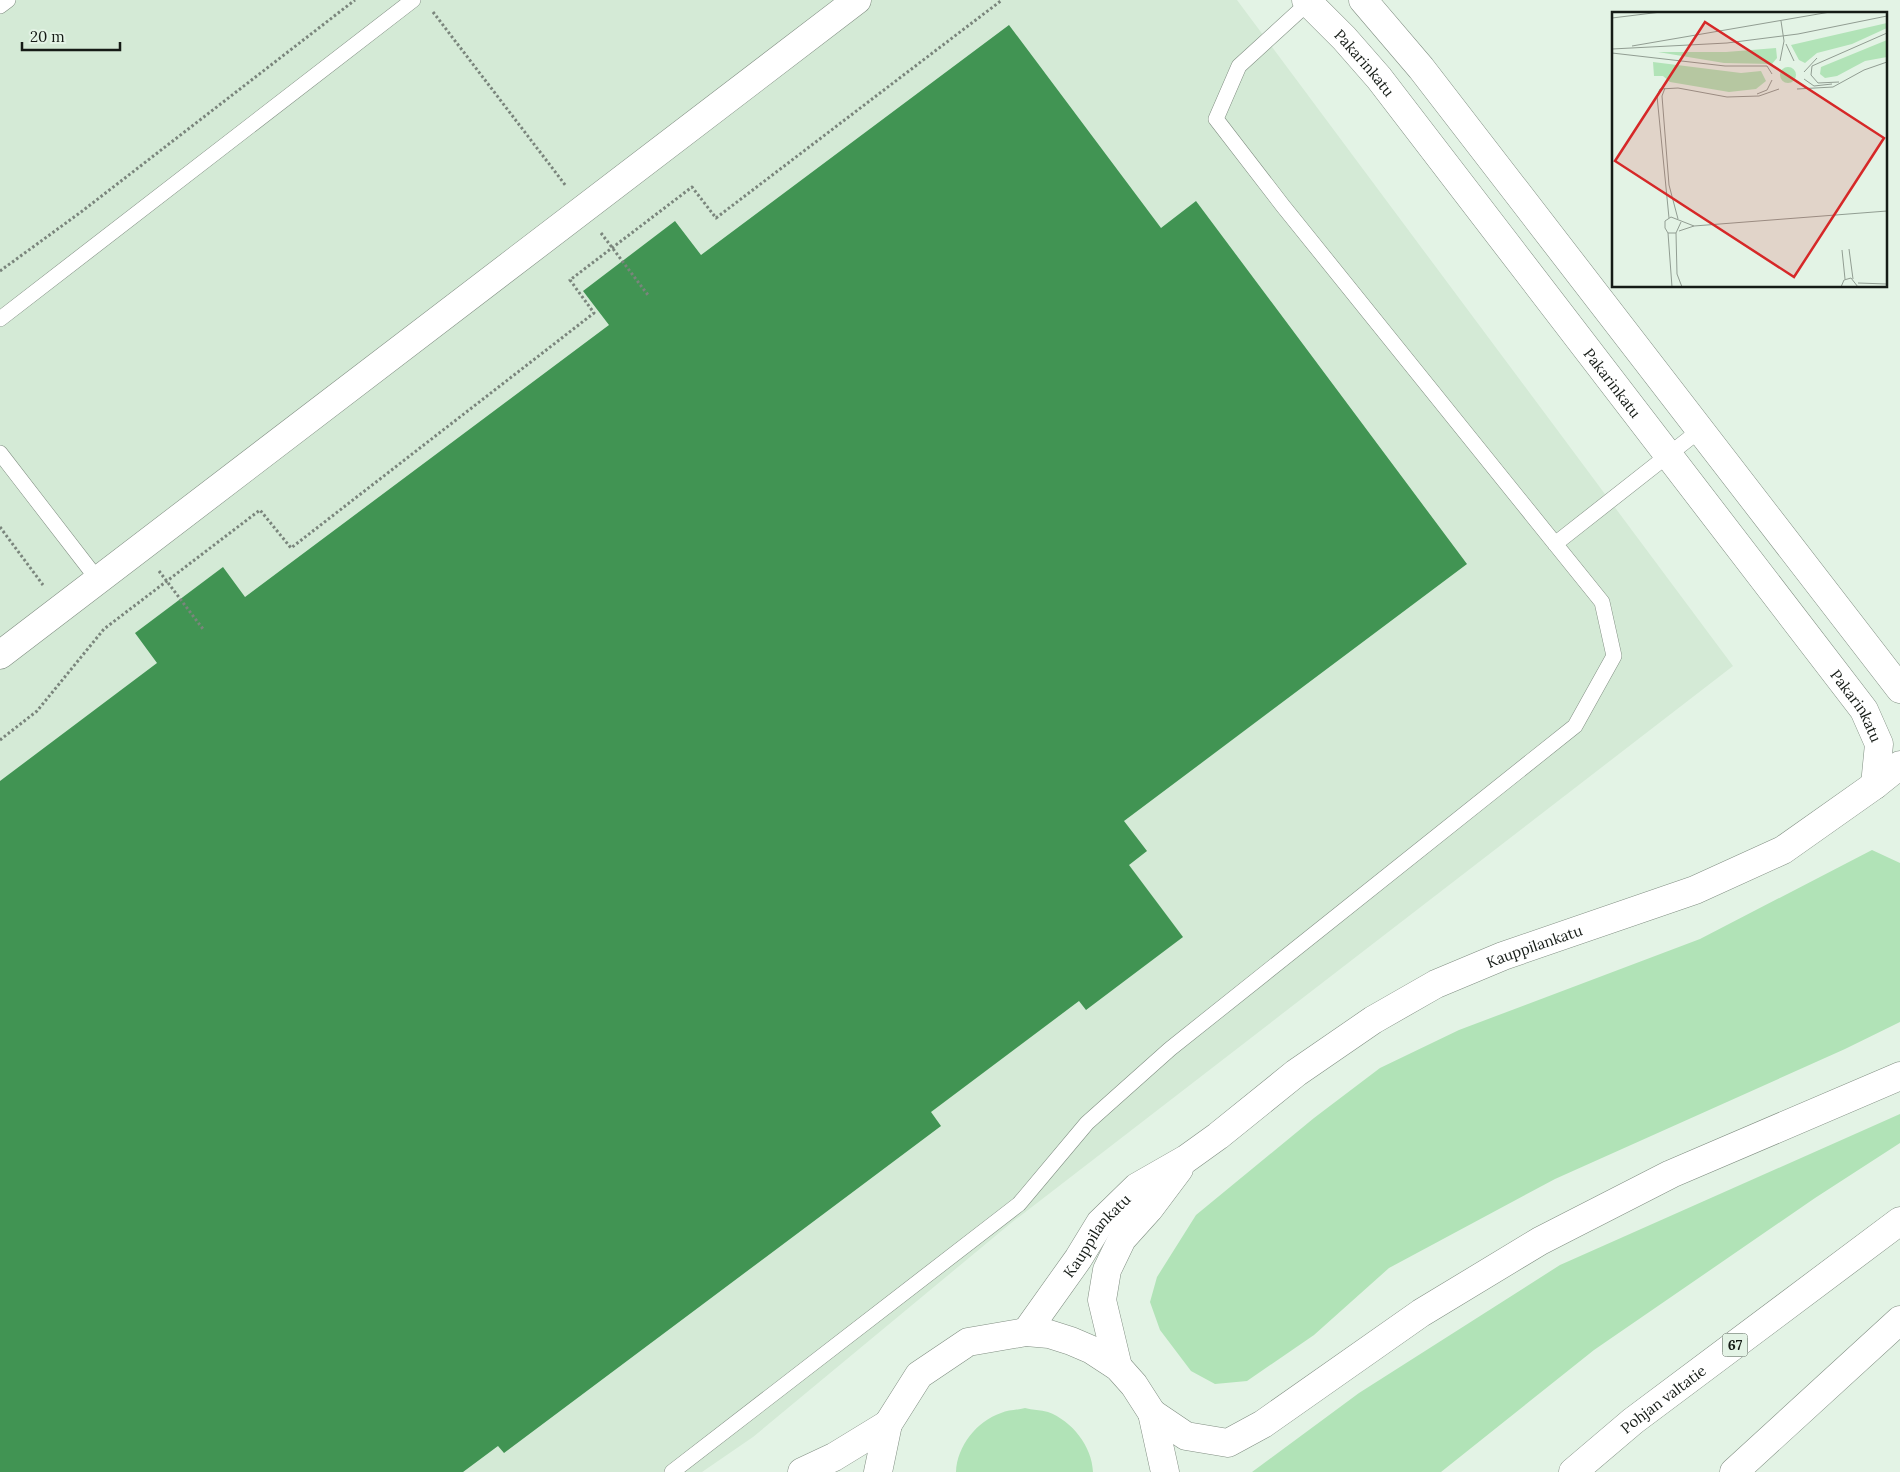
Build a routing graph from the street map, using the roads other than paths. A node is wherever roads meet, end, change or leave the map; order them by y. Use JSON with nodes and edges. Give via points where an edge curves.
{"nodes":[{"id":1,"x":8,"y":0,"type":"edge"},
{"id":2,"x":413,"y":0,"type":"edge"},
{"id":3,"x":857,"y":0,"type":"edge"},
{"id":4,"x":1363,"y":0,"type":"edge"},
{"id":5,"x":1307,"y":1,"type":"edge"},
{"id":6,"x":0,"y":6,"type":"edge"},
{"id":7,"x":0,"y":318,"type":"edge"},
{"id":8,"x":1700,"y":430,"type":"junction"},
{"id":9,"x":0,"y":453,"type":"edge"},
{"id":10,"x":1669,"y":454,"type":"junction"},
{"id":11,"x":1555,"y":544,"type":"junction"},
{"id":12,"x":98,"y":580,"type":"junction"},
{"id":13,"x":0,"y":655,"type":"edge"},
{"id":14,"x":1900,"y":689,"type":"edge"},
{"id":15,"x":1900,"y":765,"type":"edge"},
{"id":16,"x":1876,"y":785,"type":"junction"},
{"id":17,"x":1900,"y":1076,"type":"edge"},
{"id":18,"x":1186,"y":1160,"type":"junction"},
{"id":19,"x":1900,"y":1221,"type":"edge"},
{"id":20,"x":1900,"y":1320,"type":"edge"},
{"id":21,"x":1026,"y":1332,"type":"junction"},
{"id":22,"x":1118,"y":1366,"type":"junction"},
{"id":23,"x":1152,"y":1413,"type":"junction"},
{"id":24,"x":888,"y":1424,"type":"junction"},
{"id":25,"x":672,"y":1472,"type":"edge"},
{"id":26,"x":802,"y":1472,"type":"edge"},
{"id":27,"x":878,"y":1472,"type":"edge"},
{"id":28,"x":1164,"y":1472,"type":"edge"},
{"id":29,"x":1573,"y":1472,"type":"edge"},
{"id":30,"x":1734,"y":1472,"type":"edge"}],
"edges":[{"from":1,"to":6,"type":"lane"},
{"from":2,"to":7,"type":"lane"},
{"from":3,"to":12,"type":"street"},
{"from":4,"to":8,"type":"street","via":[[1421,68]]},
{"from":5,"to":10,"type":"street","name":"Pakarinkatu","via":[[1379,78]]},
{"from":5,"to":11,"type":"lane","via":[[1239,66],[1216,119]]},
{"from":8,"to":10,"type":"lane"},
{"from":8,"to":14,"type":"street"},
{"from":9,"to":12,"type":"lane"},
{"from":10,"to":11,"type":"lane"},
{"from":10,"to":16,"type":"street","name":"Pakarinkatu","via":[[1864,710],[1879,744]]},
{"from":11,"to":25,"type":"lane","via":[[1602,602],[1614,656],[1576,726],[1170,1050],[1087,1123],[1019,1204]]},
{"from":12,"to":13,"type":"street"},
{"from":15,"to":16,"type":"street","name":"Kauppilankatu"},
{"from":16,"to":18,"type":"street","name":"Kauppilankatu","via":[[1783,850],[1695,890],[1503,956],[1436,984],[1372,1020],[1304,1068]]},
{"from":17,"to":23,"type":"street","via":[[1671,1174],[1540,1240],[1421,1313],[1263,1424],[1228,1444],[1186,1436]]},
{"from":18,"to":21,"type":"street","name":"Kauppilankatu","via":[[1137,1187],[1100,1223],[1078,1260]]},
{"from":18,"to":22,"type":"street","name":"Kauppilankatu","via":[[1122,1239],[1107,1270],[1102,1300]]},
{"from":19,"to":29,"type":"street","name":"Pohjan valtatie","number":"67","via":[[1633,1421]]},
{"from":20,"to":30,"type":"street"},
{"from":21,"to":22,"type":"street","via":[[1071,1340]]},
{"from":21,"to":24,"type":"street","via":[[968,1342],[920,1374]]},
{"from":22,"to":23,"type":"street"},
{"from":23,"to":28,"type":"street"},
{"from":24,"to":26,"type":"street"},
{"from":24,"to":27,"type":"street"}]}
